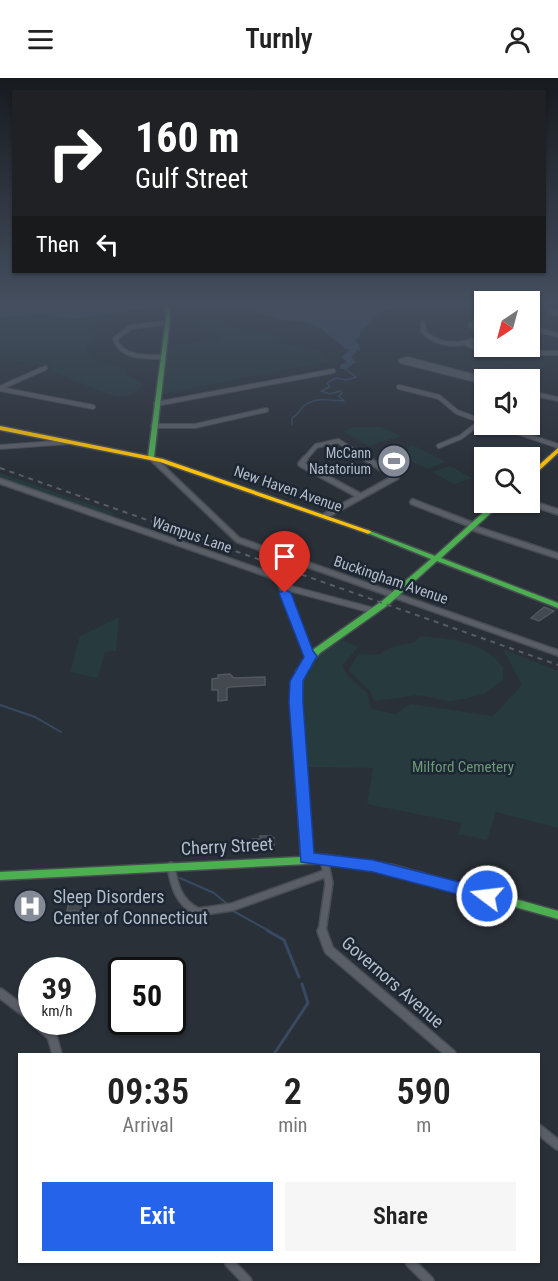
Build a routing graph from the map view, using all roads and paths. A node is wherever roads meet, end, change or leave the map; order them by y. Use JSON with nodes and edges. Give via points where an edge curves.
{"nodes":[{"id":1,"x":163,"y":359,"type":"edge"},
{"id":2,"x":407,"y":359,"type":"edge"},
{"id":3,"x":407,"y":359,"type":"edge"},
{"id":4,"x":45,"y":368,"type":"dead end"},
{"id":5,"x":333,"y":371,"type":"dead end"},
{"id":6,"x":478,"y":379,"type":"joint"},
{"id":7,"x":399,"y":387,"type":"dead end"},
{"id":8,"x":0,"y":388,"type":"edge"},
{"id":9,"x":540,"y":394,"type":"edge"},
{"id":10,"x":558,"y":399,"type":"edge"},
{"id":11,"x":156,"y":404,"type":"junction"},
{"id":12,"x":93,"y":407,"type":"dead end"},
{"id":13,"x":266,"y":410,"type":"dead end"},
{"id":14,"x":474,"y":417,"type":"edge"},
{"id":15,"x":153,"y":426,"type":"junction"},
{"id":16,"x":474,"y":427,"type":"edge"},
{"id":17,"x":0,"y":428,"type":"edge"},
{"id":18,"x":523,"y":435,"type":"edge"},
{"id":19,"x":70,"y":442,"type":"junction"},
{"id":20,"x":439,"y":446,"type":"dead end"},
{"id":21,"x":0,"y":447,"type":"edge"},
{"id":22,"x":558,"y":448,"type":"edge"},
{"id":23,"x":151,"y":457,"type":"junction"},
{"id":24,"x":540,"y":466,"type":"edge"},
{"id":25,"x":0,"y":481,"type":"edge"},
{"id":26,"x":360,"y":496,"type":"junction"},
{"id":27,"x":413,"y":502,"type":"dead end"},
{"id":28,"x":540,"y":506,"type":"edge"},
{"id":29,"x":558,"y":512,"type":"edge"},
{"id":30,"x":489,"y":513,"type":"edge"},
{"id":31,"x":325,"y":516,"type":"junction"},
{"id":32,"x":474,"y":527,"type":"junction"},
{"id":33,"x":558,"y":556,"type":"edge"},
{"id":34,"x":437,"y":559,"type":"junction"},
{"id":35,"x":281,"y":584,"type":"junction"},
{"id":36,"x":394,"y":596,"type":"junction"},
{"id":37,"x":557,"y":604,"type":"edge"},
{"id":38,"x":375,"y":611,"type":"junction"},
{"id":39,"x":558,"y":653,"type":"edge"},
{"id":40,"x":310,"y":656,"type":"junction"},
{"id":41,"x":306,"y":858,"type":"junction"},
{"id":42,"x":324,"y":859,"type":"junction"},
{"id":43,"x":171,"y":866,"type":"junction"},
{"id":44,"x":327,"y":873,"type":"junction"},
{"id":45,"x":0,"y":876,"type":"edge"},
{"id":46,"x":558,"y":915,"type":"edge"},
{"id":47,"x":0,"y":993,"type":"edge"},
{"id":48,"x":18,"y":1006,"type":"edge"},
{"id":49,"x":51,"y":1035,"type":"edge"},
{"id":50,"x":57,"y":1053,"type":"edge"},
{"id":51,"x":450,"y":1053,"type":"edge"},
{"id":52,"x":540,"y":1131,"type":"edge"},
{"id":53,"x":558,"y":1145,"type":"edge"},
{"id":54,"x":230,"y":1263,"type":"edge"},
{"id":55,"x":411,"y":1263,"type":"edge"},
{"id":56,"x":247,"y":1281,"type":"edge"},
{"id":57,"x":429,"y":1281,"type":"edge"}],
"edges":[{"from":1,"to":11,"type":"main road"},
{"from":2,"to":6,"type":"street"},
{"from":3,"to":6,"type":"street","via":[[401,361]]},
{"from":4,"to":8,"type":"street"},
{"from":5,"to":11,"type":"street"},
{"from":7,"to":14,"type":"street","via":[[444,400],[454,410]]},
{"from":8,"to":12,"type":"street"},
{"from":9,"to":10,"type":"street"},
{"from":11,"to":15,"type":"main road"},
{"from":13,"to":15,"type":"street","via":[[195,426]]},
{"from":15,"to":23,"type":"main road"},
{"from":16,"to":20,"type":"street"},
{"from":17,"to":19,"type":"main road","name":"New Haven Avenue"},
{"from":18,"to":22,"type":"street"},
{"from":19,"to":21,"type":"street"},
{"from":19,"to":23,"type":"main road","name":"New Haven Avenue"},
{"from":22,"to":24,"type":"main road"},
{"from":23,"to":31,"type":"main road","name":"New Haven Avenue"},
{"from":23,"to":36,"type":"street","name":"Buckingham Avenue","via":[[238,540]]},
{"from":25,"to":35,"type":"street","name":"Wampus Lane","via":[[270,575]]},
{"from":26,"to":26,"type":"street","via":[[396,477],[339,441],[316,446],[301,464]]},
{"from":26,"to":31,"type":"street"},
{"from":27,"to":32,"type":"street"},
{"from":28,"to":29,"type":"street"},
{"from":30,"to":32,"type":"main road"},
{"from":31,"to":34,"type":"main road","name":"New Haven Avenue"},
{"from":32,"to":33,"type":"street"},
{"from":32,"to":34,"type":"main road"},
{"from":34,"to":36,"type":"main road"},
{"from":34,"to":37,"type":"main road","name":"New Haven Avenue"},
{"from":35,"to":38,"type":"street","name":"Wampus Lane"},
{"from":35,"to":40,"type":"street"},
{"from":36,"to":38,"type":"main road"},
{"from":36,"to":39,"type":"street","name":"Buckingham Avenue"},
{"from":38,"to":40,"type":"main road"},
{"from":40,"to":41,"type":"main road","via":[[297,681],[296,702]]},
{"from":41,"to":42,"type":"main road","name":"Cherry Street"},
{"from":41,"to":43,"type":"main road","name":"Cherry Street"},
{"from":42,"to":44,"type":"street","name":"Governors Avenue"},
{"from":42,"to":46,"type":"main road","name":"Cherry Street","via":[[373,866]]},
{"from":43,"to":44,"type":"street","via":[[178,894],[198,912],[232,907]]},
{"from":43,"to":45,"type":"main road","name":"Cherry Street"},
{"from":44,"to":51,"type":"street","name":"Governors Avenue","via":[[322,932],[329,950]]},
{"from":47,"to":48,"type":"street"},
{"from":49,"to":50,"type":"street"},
{"from":52,"to":53,"type":"street"},
{"from":54,"to":56,"type":"street"},
{"from":55,"to":57,"type":"street"}]}
